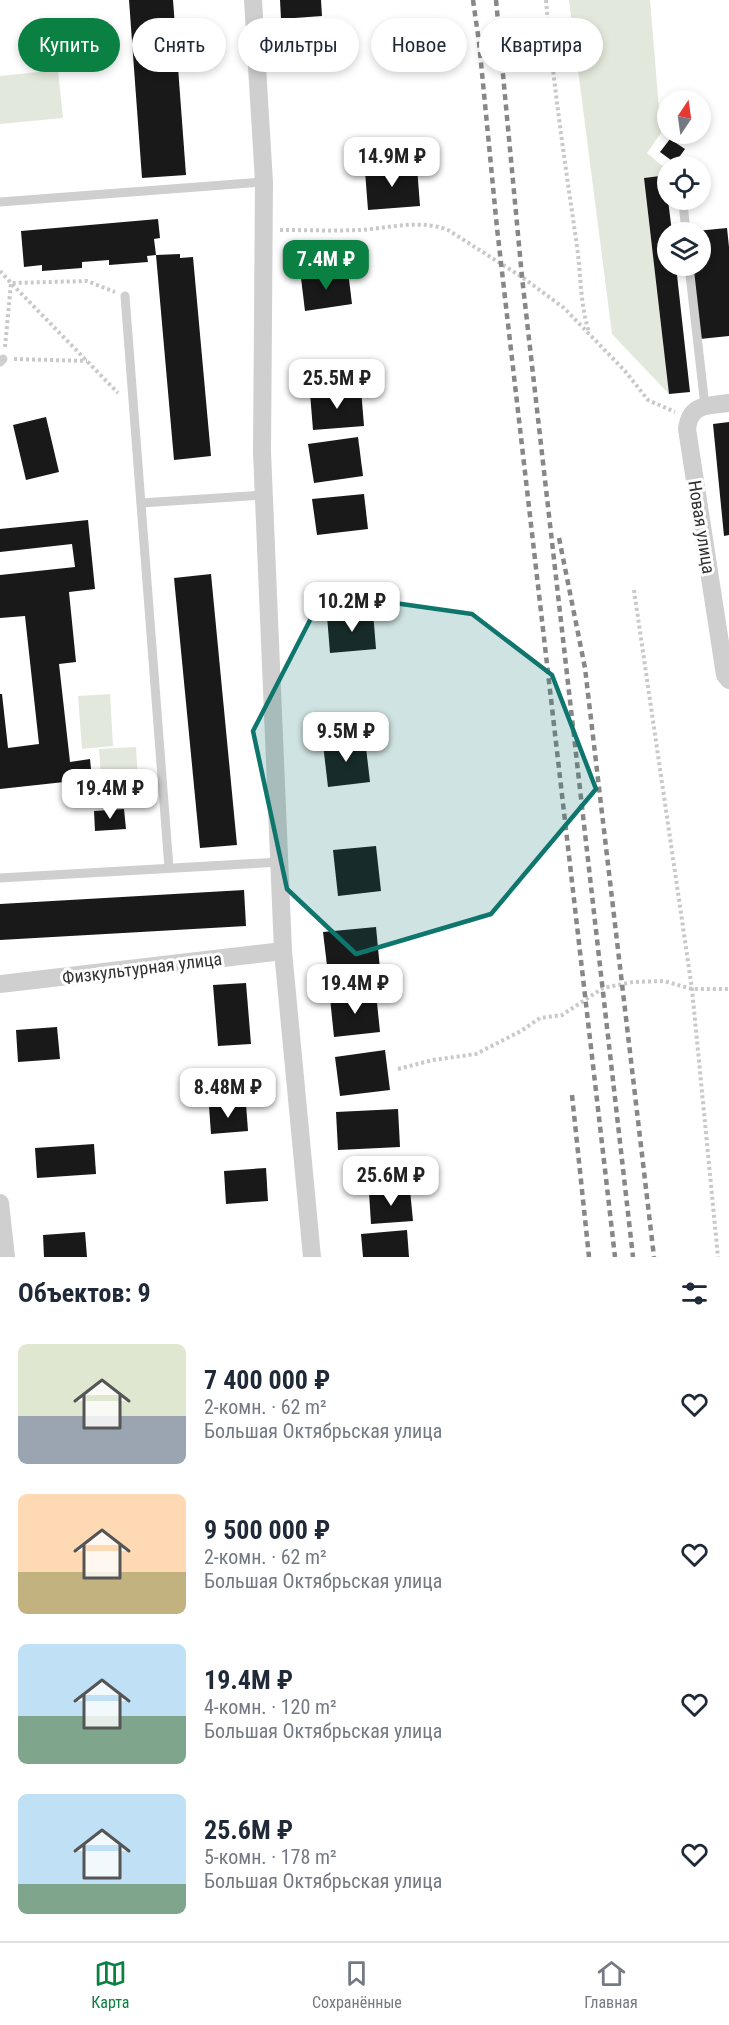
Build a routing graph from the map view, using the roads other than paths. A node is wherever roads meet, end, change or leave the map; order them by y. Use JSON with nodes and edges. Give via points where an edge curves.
{"nodes":[{"id":1,"x":253,"y":0,"type":"edge"},
{"id":2,"x":264,"y":182,"type":"junction"},
{"id":3,"x":0,"y":202,"type":"edge"},
{"id":4,"x":690,"y":276,"type":"edge"},
{"id":5,"x":125,"y":296,"type":"road end"},
{"id":6,"x":729,"y":403,"type":"edge"},
{"id":7,"x":698,"y":410,"type":"junction"},
{"id":8,"x":264,"y":495,"type":"junction"},
{"id":9,"x":141,"y":503,"type":"junction"},
{"id":10,"x":729,"y":680,"type":"edge"},
{"id":11,"x":280,"y":862,"type":"junction"},
{"id":12,"x":169,"y":868,"type":"junction"},
{"id":13,"x":0,"y":878,"type":"edge"},
{"id":14,"x":283,"y":951,"type":"junction"},
{"id":15,"x":0,"y":984,"type":"edge"},
{"id":16,"x":0,"y":1203,"type":"edge"},
{"id":17,"x":6,"y":1257,"type":"edge"},
{"id":18,"x":312,"y":1257,"type":"edge"}],
"edges":[{"from":1,"to":2,"type":"street"},
{"from":2,"to":3,"type":"lane"},
{"from":2,"to":8,"type":"street"},
{"from":4,"to":7,"type":"lane"},
{"from":5,"to":9,"type":"lane"},
{"from":6,"to":7,"type":"street"},
{"from":7,"to":10,"type":"street","name":"Новая улица","via":[[687,429],[725,675]]},
{"from":8,"to":9,"type":"lane"},
{"from":8,"to":11,"type":"street"},
{"from":9,"to":12,"type":"lane"},
{"from":11,"to":12,"type":"lane"},
{"from":11,"to":14,"type":"street"},
{"from":12,"to":13,"type":"lane"},
{"from":14,"to":15,"type":"street","name":"Физкультурная улица"},
{"from":14,"to":18,"type":"street"},
{"from":16,"to":17,"type":"street"}]}
